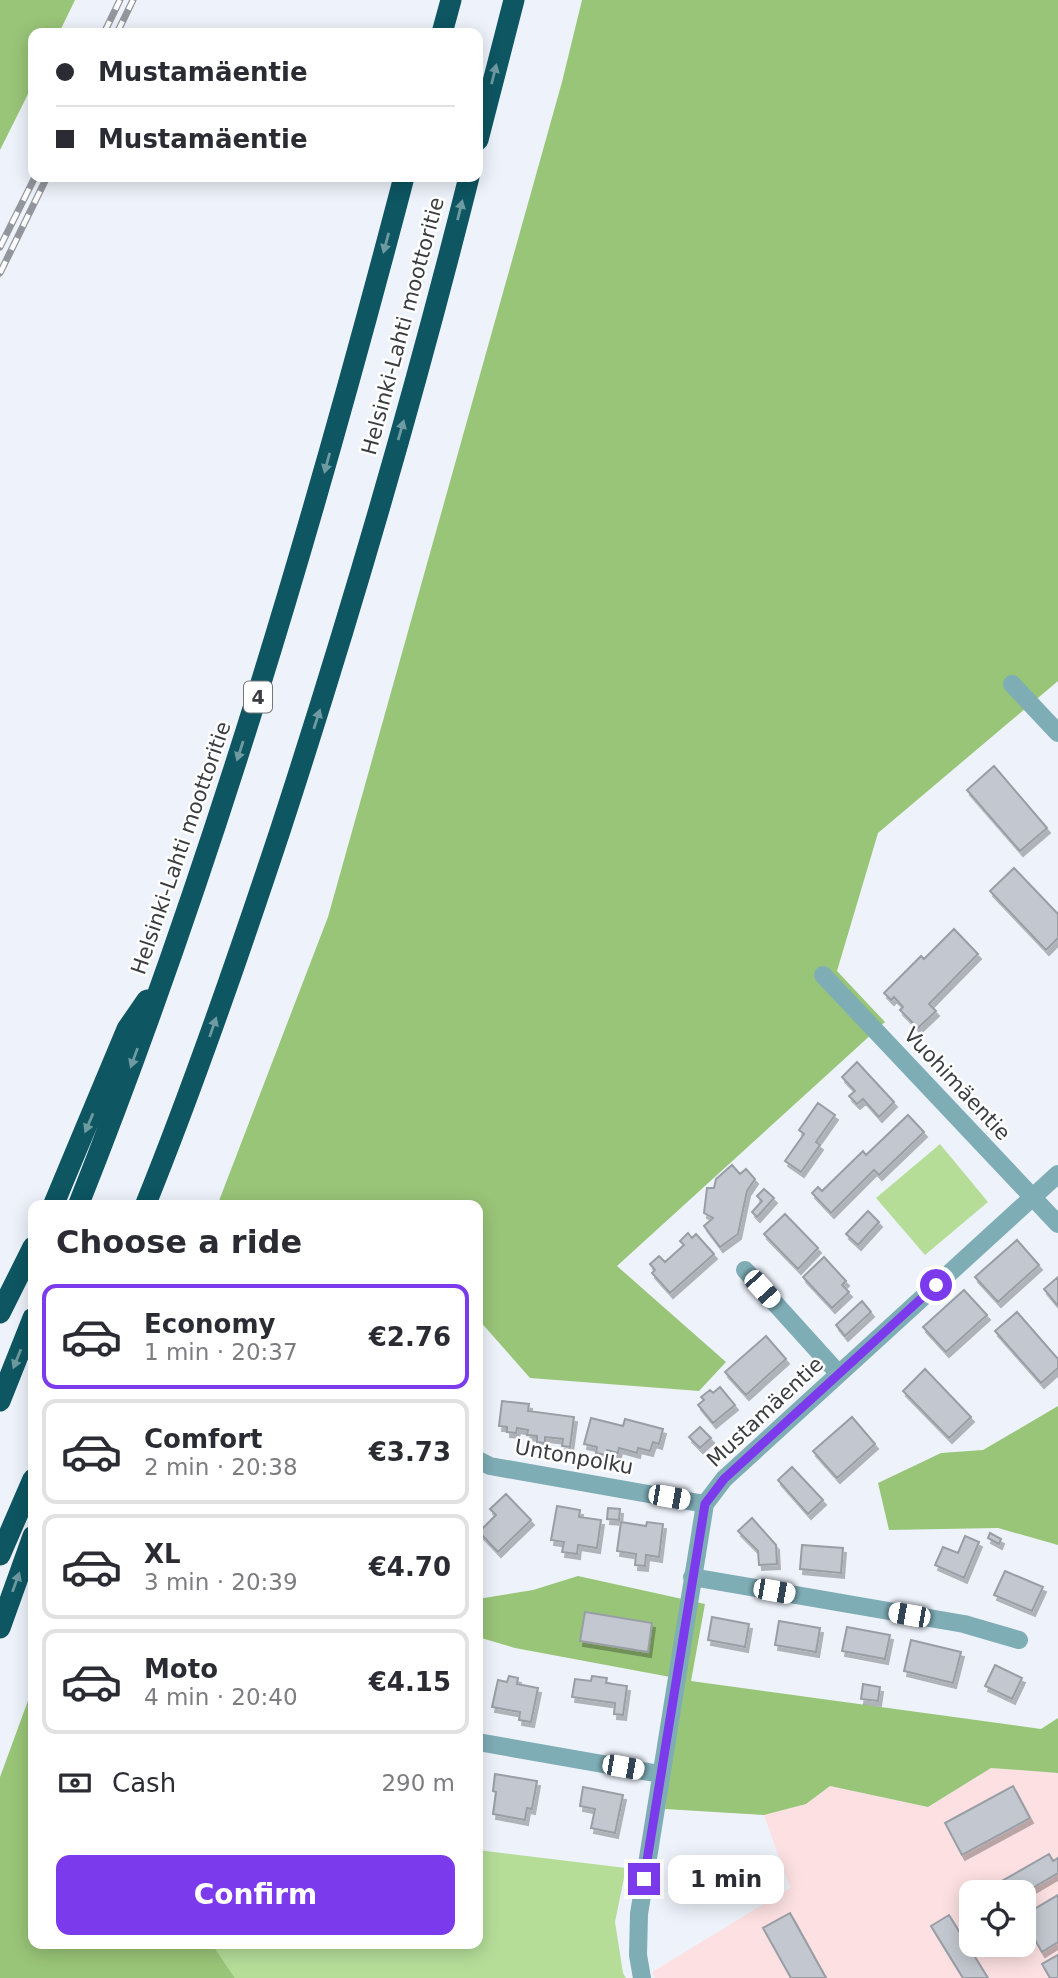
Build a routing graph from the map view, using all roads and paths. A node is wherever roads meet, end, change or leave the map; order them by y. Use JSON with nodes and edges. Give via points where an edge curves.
{"nodes":[{"id":1,"x":451,"y":0,"type":"edge"},
{"id":2,"x":513,"y":0,"type":"edge"},
{"id":3,"x":443,"y":28,"type":"edge"},
{"id":4,"x":483,"y":120,"type":"edge"},
{"id":5,"x":403,"y":182,"type":"edge"},
{"id":6,"x":468,"y":182,"type":"edge"},
{"id":7,"x":1012,"y":684,"type":"dead end"},
{"id":8,"x":1058,"y":733,"type":"edge"},
{"id":9,"x":823,"y":975,"type":"dead end"},
{"id":10,"x":164,"y":976,"type":"junction"},
{"id":11,"x":1058,"y":1174,"type":"edge"},
{"id":12,"x":1033,"y":1197,"type":"junction"},
{"id":13,"x":56,"y":1200,"type":"edge"},
{"id":14,"x":80,"y":1200,"type":"edge"},
{"id":15,"x":149,"y":1200,"type":"edge"},
{"id":16,"x":1058,"y":1224,"type":"edge"},
{"id":17,"x":28,"y":1257,"type":"edge"},
{"id":18,"x":745,"y":1270,"type":"dead end"},
{"id":19,"x":0,"y":1313,"type":"edge"},
{"id":20,"x":28,"y":1331,"type":"edge"},
{"id":21,"x":839,"y":1374,"type":"junction"},
{"id":22,"x":0,"y":1401,"type":"edge"},
{"id":23,"x":483,"y":1462,"type":"edge"},
{"id":24,"x":28,"y":1491,"type":"edge"},
{"id":25,"x":705,"y":1504,"type":"junction"},
{"id":26,"x":28,"y":1550,"type":"edge"},
{"id":27,"x":0,"y":1555,"type":"edge"},
{"id":28,"x":692,"y":1577,"type":"junction"},
{"id":29,"x":0,"y":1628,"type":"edge"},
{"id":30,"x":1019,"y":1640,"type":"dead end"},
{"id":31,"x":483,"y":1743,"type":"edge"},
{"id":32,"x":660,"y":1774,"type":"junction"},
{"id":33,"x":642,"y":1978,"type":"edge"}],
"edges":[{"from":1,"to":3,"type":"highway"},
{"from":4,"to":2,"type":"highway","one_way":true},
{"from":5,"to":10,"type":"highway","name":"Helsinki-Lahti moottoritie","number":"4","one_way":true,"via":[[322,484],[224,802]]},
{"from":15,"to":6,"type":"highway","name":"Helsinki-Lahti moottoritie","one_way":true,"via":[[253,914],[328,683]]},
{"from":7,"to":8,"type":"street"},
{"from":9,"to":12,"type":"street","name":"Vuohimäentie"},
{"from":10,"to":13,"type":"highway","one_way":true,"via":[[127,1029]]},
{"from":10,"to":14,"type":"highway","name":"Helsinki-Lahti moottoritie","number":"4","one_way":true},
{"from":11,"to":12,"type":"street","name":"Mustamäentie"},
{"from":12,"to":16,"type":"street","name":"Vuohimäentie"},
{"from":12,"to":21,"type":"street","name":"Mustamäentie"},
{"from":17,"to":19,"type":"highway"},
{"from":18,"to":21,"type":"street"},
{"from":20,"to":22,"type":"highway","one_way":true},
{"from":21,"to":25,"type":"street","name":"Mustamäentie","via":[[724,1479]]},
{"from":23,"to":25,"type":"street","name":"Untonpolku"},
{"from":24,"to":27,"type":"highway"},
{"from":25,"to":28,"type":"street","name":"Mustamäentie"},
{"from":29,"to":26,"type":"highway","one_way":true},
{"from":28,"to":30,"type":"street","via":[[964,1624]]},
{"from":28,"to":32,"type":"street","name":"Mustamäentie"},
{"from":31,"to":32,"type":"street"},
{"from":32,"to":33,"type":"street","name":"Mustamäentie","via":[[639,1914]]}]}
